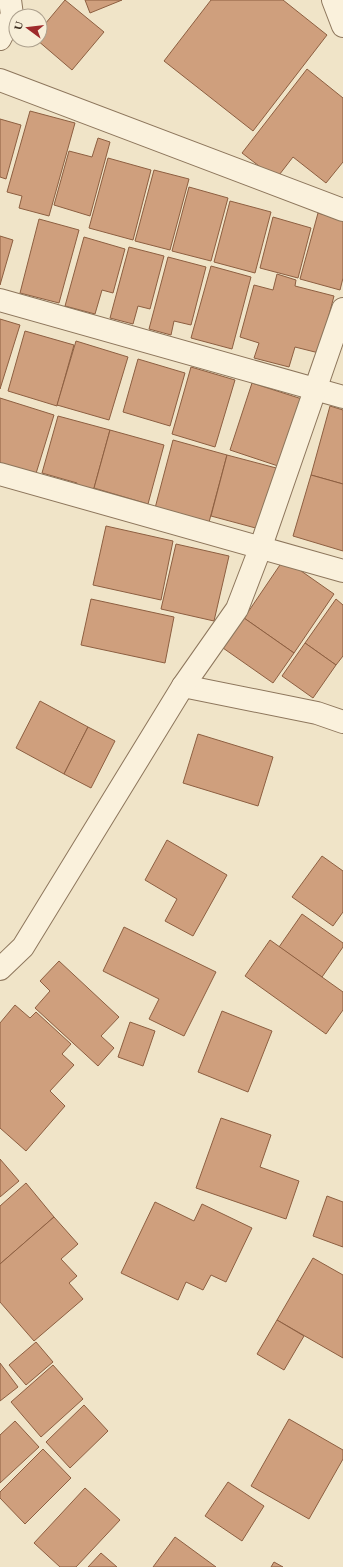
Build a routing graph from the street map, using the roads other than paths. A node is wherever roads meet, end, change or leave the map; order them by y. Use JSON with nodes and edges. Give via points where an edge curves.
{"nodes":[{"id":1,"x":10,"y":0,"type":"edge"},
{"id":2,"x":333,"y":0,"type":"edge"},
{"id":3,"x":343,"y":26,"type":"edge"},
{"id":4,"x":0,"y":39,"type":"edge"},
{"id":5,"x":0,"y":80,"type":"edge"},
{"id":6,"x":343,"y":210,"type":"edge"},
{"id":7,"x":0,"y":300,"type":"edge"},
{"id":8,"x":343,"y":309,"type":"edge"},
{"id":9,"x":315,"y":389,"type":"junction"},
{"id":10,"x":343,"y":397,"type":"edge"},
{"id":11,"x":0,"y":474,"type":"edge"},
{"id":12,"x":260,"y":549,"type":"junction"},
{"id":13,"x":343,"y":571,"type":"edge"},
{"id":14,"x":183,"y":686,"type":"junction"},
{"id":15,"x":343,"y":722,"type":"edge"},
{"id":16,"x":0,"y":969,"type":"edge"}],
"edges":[{"from":1,"to":4,"type":"street","via":[[12,16]]},
{"from":2,"to":3,"type":"street"},
{"from":5,"to":6,"type":"street"},
{"from":7,"to":9,"type":"street"},
{"from":8,"to":9,"type":"street"},
{"from":9,"to":10,"type":"street"},
{"from":9,"to":12,"type":"street"},
{"from":11,"to":12,"type":"street"},
{"from":12,"to":13,"type":"street"},
{"from":12,"to":14,"type":"street","via":[[237,609]]},
{"from":14,"to":15,"type":"street","via":[[316,713]]},
{"from":14,"to":16,"type":"street","via":[[23,947]]}]}
